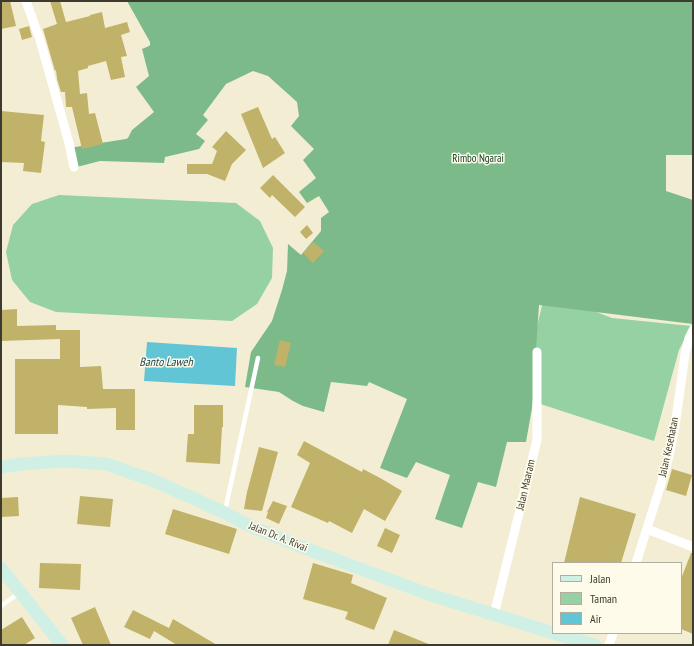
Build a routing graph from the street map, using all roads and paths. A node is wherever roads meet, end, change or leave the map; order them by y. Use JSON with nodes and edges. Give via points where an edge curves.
{"nodes":[{"id":1,"x":26,"y":1,"type":"edge"},
{"id":2,"x":74,"y":167,"type":"dead end"},
{"id":3,"x":693,"y":330,"type":"edge"},
{"id":4,"x":537,"y":352,"type":"dead end"},
{"id":5,"x":258,"y":358,"type":"dead end"},
{"id":6,"x":1,"y":467,"type":"edge"},
{"id":7,"x":225,"y":513,"type":"junction"},
{"id":8,"x":647,"y":529,"type":"junction"},
{"id":9,"x":693,"y":547,"type":"edge"},
{"id":10,"x":636,"y":562,"type":"edge"},
{"id":11,"x":1,"y":568,"type":"edge"},
{"id":12,"x":21,"y":592,"type":"junction"},
{"id":13,"x":1,"y":606,"type":"edge"},
{"id":14,"x":494,"y":615,"type":"junction"},
{"id":15,"x":552,"y":633,"type":"edge"},
{"id":16,"x":556,"y":634,"type":"edge"},
{"id":17,"x":613,"y":634,"type":"edge"},
{"id":18,"x":62,"y":645,"type":"edge"},
{"id":19,"x":595,"y":645,"type":"edge"},
{"id":20,"x":610,"y":645,"type":"edge"}],
"edges":[{"from":1,"to":2,"type":"street","via":[[40,40]]},
{"from":3,"to":8,"type":"street","name":"Jalan Kesehatan","via":[[685,354],[669,456]]},
{"from":4,"to":14,"type":"street","name":"Jalan Maaram","via":[[537,440]]},
{"from":5,"to":7,"type":"lane"},
{"from":6,"to":7,"type":"main road","name":"Jalan Dr. A. Rivai","via":[[65,461],[106,464],[152,480]]},
{"from":7,"to":14,"type":"main road","name":"Jalan Dr. A. Rivai","via":[[299,546],[431,595]]},
{"from":8,"to":9,"type":"street"},
{"from":8,"to":10,"type":"street","name":"Jalan Kesehatan"},
{"from":11,"to":12,"type":"main road"},
{"from":12,"to":13,"type":"lane"},
{"from":12,"to":18,"type":"main road"},
{"from":14,"to":15,"type":"main road","name":"Jalan Dr. A. Rivai"},
{"from":16,"to":19,"type":"main road","name":"Jalan Dr. A. Rivai"},
{"from":17,"to":20,"type":"street"}]}
